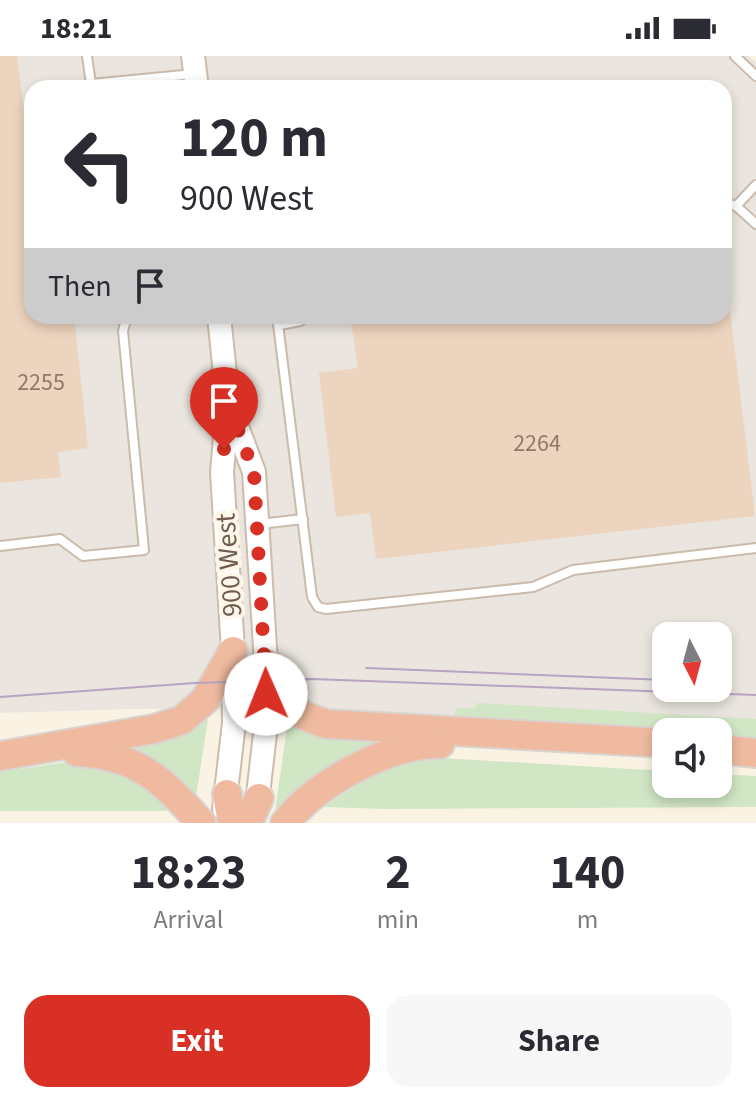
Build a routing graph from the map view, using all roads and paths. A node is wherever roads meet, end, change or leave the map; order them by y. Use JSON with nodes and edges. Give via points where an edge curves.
{"nodes":[{"id":1,"x":87,"y":56,"type":"edge"},
{"id":2,"x":735,"y":56,"type":"edge"},
{"id":3,"x":195,"y":73,"type":"edge"},
{"id":4,"x":756,"y":76,"type":"edge"},
{"id":5,"x":90,"y":80,"type":"edge"},
{"id":6,"x":139,"y":80,"type":"edge"},
{"id":7,"x":756,"y":185,"type":"edge"},
{"id":8,"x":732,"y":205,"type":"edge"},
{"id":9,"x":736,"y":206,"type":"junction"},
{"id":10,"x":756,"y":224,"type":"edge"},
{"id":11,"x":125,"y":324,"type":"edge"},
{"id":12,"x":220,"y":324,"type":"edge"},
{"id":13,"x":279,"y":324,"type":"edge"},
{"id":14,"x":228,"y":403,"type":"junction"},
{"id":15,"x":303,"y":519,"type":"junction"},
{"id":16,"x":257,"y":524,"type":"junction"},
{"id":17,"x":0,"y":546,"type":"edge"},
{"id":18,"x":756,"y":548,"type":"edge"},
{"id":19,"x":233,"y":651,"type":"junction"},
{"id":20,"x":266,"y":663,"type":"junction"},
{"id":21,"x":652,"y":742,"type":"edge"},
{"id":22,"x":44,"y":750,"type":"junction"},
{"id":23,"x":732,"y":751,"type":"edge"},
{"id":24,"x":652,"y":754,"type":"edge"},
{"id":25,"x":756,"y":755,"type":"edge"},
{"id":26,"x":0,"y":756,"type":"edge"},
{"id":27,"x":732,"y":756,"type":"edge"},
{"id":28,"x":227,"y":794,"type":"junction"},
{"id":29,"x":254,"y":815,"type":"edge"},
{"id":30,"x":201,"y":823,"type":"edge"},
{"id":31,"x":222,"y":823,"type":"edge"},
{"id":32,"x":232,"y":823,"type":"edge"},
{"id":33,"x":285,"y":823,"type":"edge"}],
"edges":[{"from":1,"to":5,"type":"lane"},
{"from":2,"to":4,"type":"lane"},
{"from":3,"to":6,"type":"lane"},
{"from":7,"to":9,"type":"lane"},
{"from":8,"to":9,"type":"lane"},
{"from":9,"to":10,"type":"lane"},
{"from":11,"to":17,"type":"lane","via":[[144,550],[83,556],[60,539]]},
{"from":12,"to":14,"type":"main road","name":"900 West"},
{"from":13,"to":15,"type":"lane"},
{"from":14,"to":16,"type":"main road","name":"900 West","via":[[254,472]]},
{"from":14,"to":19,"type":"main road","name":"900 West","via":[[222,472]]},
{"from":15,"to":16,"type":"lane"},
{"from":15,"to":18,"type":"lane","via":[[312,597],[326,609],[533,587],[573,570]]},
{"from":16,"to":20,"type":"main road","name":"900 West"},
{"from":19,"to":22,"type":"highway","via":[[205,700],[182,720]]},
{"from":19,"to":28,"type":"main road","name":"900 West","via":[[234,723]]},
{"from":20,"to":21,"type":"highway","via":[[278,694],[294,711],[326,724]]},
{"from":20,"to":29,"type":"main road","name":"900 West","via":[[266,725]]},
{"from":22,"to":26,"type":"highway"},
{"from":22,"to":30,"type":"highway","via":[[106,754],[135,764],[169,788]]},
{"from":23,"to":25,"type":"highway"},
{"from":24,"to":33,"type":"highway","via":[[452,744],[405,747],[356,768]]},
{"from":25,"to":27,"type":"highway"},
{"from":28,"to":31,"type":"main road","name":"900 West"},
{"from":28,"to":32,"type":"highway"}]}
